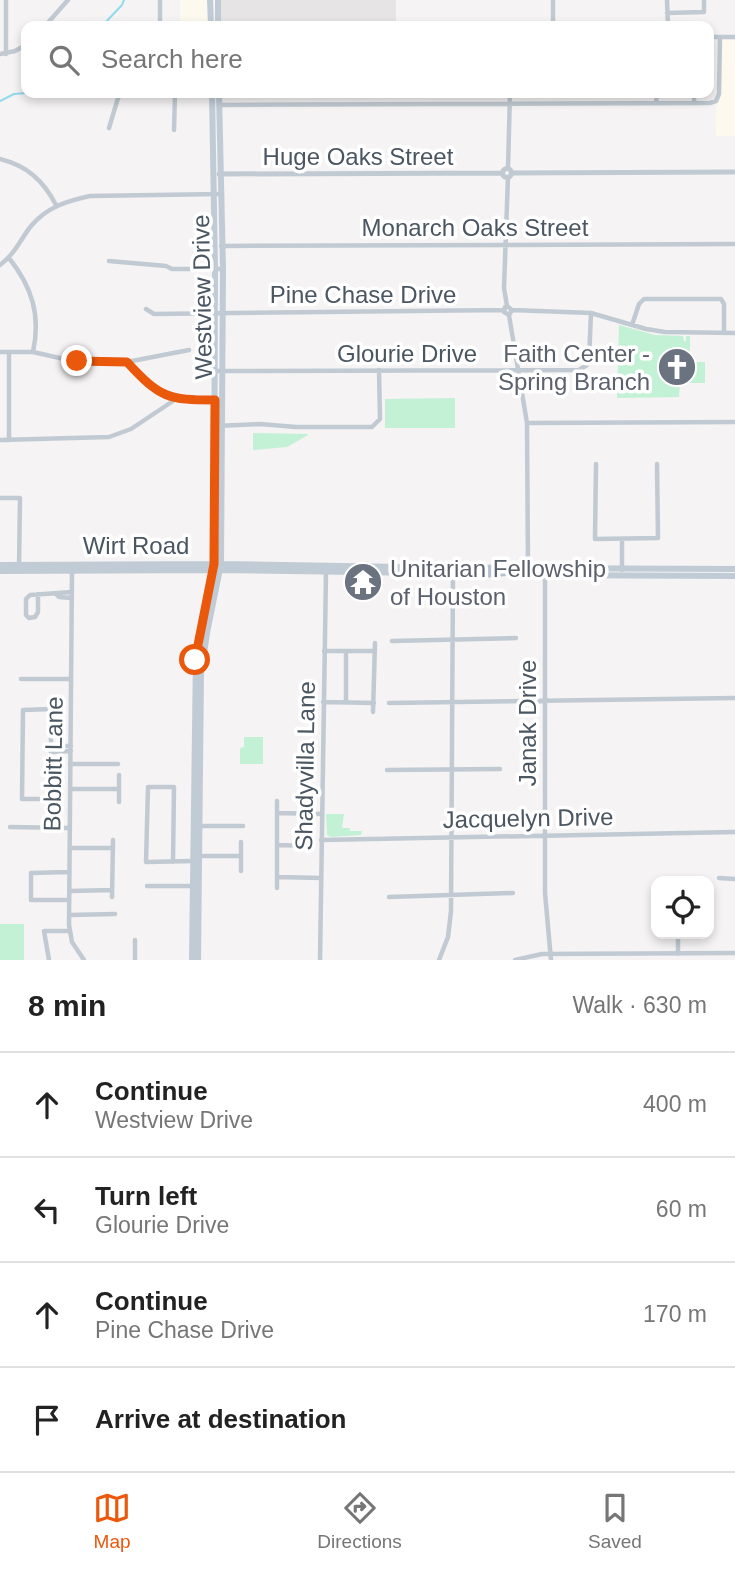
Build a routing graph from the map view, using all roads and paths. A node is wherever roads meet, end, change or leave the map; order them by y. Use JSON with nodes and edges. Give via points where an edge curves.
{"nodes":[{"id":1,"x":6,"y":0,"type":"edge"},
{"id":2,"x":68,"y":0,"type":"edge"},
{"id":3,"x":160,"y":0,"type":"edge"},
{"id":4,"x":210,"y":0,"type":"edge"},
{"id":5,"x":218,"y":0,"type":"edge"},
{"id":6,"x":553,"y":0,"type":"edge"},
{"id":7,"x":667,"y":0,"type":"edge"},
{"id":8,"x":704,"y":0,"type":"edge"},
{"id":9,"x":667,"y":13,"type":"junction"},
{"id":10,"x":49,"y":21,"type":"edge"},
{"id":11,"x":160,"y":21,"type":"edge"},
{"id":12,"x":211,"y":21,"type":"edge"},
{"id":13,"x":218,"y":21,"type":"edge"},
{"id":14,"x":553,"y":21,"type":"edge"},
{"id":15,"x":668,"y":21,"type":"edge"},
{"id":16,"x":714,"y":37,"type":"edge"},
{"id":17,"x":720,"y":37,"type":"junction"},
{"id":18,"x":735,"y":37,"type":"edge"},
{"id":19,"x":21,"y":47,"type":"edge"},
{"id":20,"x":3,"y":54,"type":"edge"},
{"id":21,"x":118,"y":98,"type":"edge"},
{"id":22,"x":175,"y":98,"type":"edge"},
{"id":23,"x":213,"y":98,"type":"edge"},
{"id":24,"x":217,"y":98,"type":"edge"},
{"id":25,"x":510,"y":98,"type":"edge"},
{"id":26,"x":656,"y":98,"type":"edge"},
{"id":27,"x":694,"y":98,"type":"edge"},
{"id":28,"x":656,"y":103,"type":"junction"},
{"id":29,"x":694,"y":103,"type":"junction"},
{"id":30,"x":215,"y":105,"type":"junction"},
{"id":31,"x":510,"y":105,"type":"junction"},
{"id":32,"x":109,"y":128,"type":"dead end"},
{"id":33,"x":174,"y":130,"type":"dead end"},
{"id":34,"x":0,"y":159,"type":"edge"},
{"id":35,"x":735,"y":172,"type":"edge"},
{"id":36,"x":508,"y":173,"type":"junction"},
{"id":37,"x":216,"y":174,"type":"junction"},
{"id":38,"x":217,"y":194,"type":"junction"},
{"id":39,"x":56,"y":205,"type":"junction"},
{"id":40,"x":735,"y":244,"type":"edge"},
{"id":41,"x":505,"y":245,"type":"junction"},
{"id":42,"x":218,"y":247,"type":"junction"},
{"id":43,"x":9,"y":258,"type":"junction"},
{"id":44,"x":108,"y":261,"type":"dead end"},
{"id":45,"x":0,"y":265,"type":"edge"},
{"id":46,"x":219,"y":268,"type":"junction"},
{"id":47,"x":146,"y":309,"type":"dead end"},
{"id":48,"x":508,"y":310,"type":"junction"},
{"id":49,"x":219,"y":312,"type":"junction"},
{"id":50,"x":591,"y":313,"type":"junction"},
{"id":51,"x":632,"y":325,"type":"junction"},
{"id":52,"x":724,"y":333,"type":"junction"},
{"id":53,"x":735,"y":333,"type":"edge"},
{"id":54,"x":188,"y":349,"type":"dead end"},
{"id":55,"x":0,"y":352,"type":"edge"},
{"id":56,"x":9,"y":352,"type":"junction"},
{"id":57,"x":33,"y":352,"type":"junction"},
{"id":58,"x":127,"y":362,"type":"junction"},
{"id":59,"x":379,"y":370,"type":"junction"},
{"id":60,"x":519,"y":370,"type":"junction"},
{"id":61,"x":219,"y":371,"type":"junction"},
{"id":62,"x":176,"y":399,"type":"junction"},
{"id":63,"x":219,"y":400,"type":"junction"},
{"id":64,"x":735,"y":422,"type":"edge"},
{"id":65,"x":527,"y":423,"type":"junction"},
{"id":66,"x":218,"y":426,"type":"junction"},
{"id":67,"x":0,"y":440,"type":"edge"},
{"id":68,"x":9,"y":440,"type":"junction"},
{"id":69,"x":596,"y":464,"type":"dead end"},
{"id":70,"x":657,"y":464,"type":"dead end"},
{"id":71,"x":0,"y":498,"type":"edge"},
{"id":72,"x":622,"y":539,"type":"junction"},
{"id":73,"x":0,"y":565,"type":"edge"},
{"id":74,"x":217,"y":567,"type":"junction"},
{"id":75,"x":19,"y":568,"type":"junction"},
{"id":76,"x":72,"y":568,"type":"junction"},
{"id":77,"x":735,"y":569,"type":"edge"},
{"id":78,"x":0,"y":571,"type":"edge"},
{"id":79,"x":453,"y":571,"type":"junction"},
{"id":80,"x":528,"y":571,"type":"junction"},
{"id":81,"x":326,"y":572,"type":"junction"},
{"id":82,"x":545,"y":572,"type":"junction"},
{"id":83,"x":622,"y":573,"type":"junction"},
{"id":84,"x":707,"y":573,"type":"junction"},
{"id":85,"x":735,"y":576,"type":"edge"},
{"id":86,"x":38,"y":594,"type":"junction"},
{"id":87,"x":72,"y":595,"type":"junction"},
{"id":88,"x":516,"y":638,"type":"dead end"},
{"id":89,"x":452,"y":639,"type":"junction"},
{"id":90,"x":391,"y":641,"type":"dead end"},
{"id":91,"x":375,"y":643,"type":"dead end"},
{"id":92,"x":324,"y":651,"type":"junction"},
{"id":93,"x":346,"y":651,"type":"junction"},
{"id":94,"x":374,"y":651,"type":"junction"},
{"id":95,"x":21,"y":679,"type":"dead end"},
{"id":96,"x":71,"y":679,"type":"junction"},
{"id":97,"x":735,"y":698,"type":"edge"},
{"id":98,"x":545,"y":701,"type":"junction"},
{"id":99,"x":323,"y":702,"type":"junction"},
{"id":100,"x":346,"y":702,"type":"junction"},
{"id":101,"x":452,"y":702,"type":"junction"},
{"id":102,"x":374,"y":703,"type":"junction"},
{"id":103,"x":389,"y":704,"type":"dead end"},
{"id":104,"x":373,"y":712,"type":"dead end"},
{"id":105,"x":71,"y":748,"type":"junction"},
{"id":106,"x":51,"y":749,"type":"junction"},
{"id":107,"x":71,"y":764,"type":"junction"},
{"id":108,"x":118,"y":764,"type":"dead end"},
{"id":109,"x":500,"y":769,"type":"dead end"},
{"id":110,"x":451,"y":770,"type":"junction"},
{"id":111,"x":387,"y":771,"type":"dead end"},
{"id":112,"x":119,"y":775,"type":"dead end"},
{"id":113,"x":70,"y":789,"type":"junction"},
{"id":114,"x":119,"y":789,"type":"junction"},
{"id":115,"x":277,"y":801,"type":"dead end"},
{"id":116,"x":119,"y":802,"type":"dead end"},
{"id":117,"x":277,"y":813,"type":"junction"},
{"id":118,"x":196,"y":814,"type":"junction"},
{"id":119,"x":322,"y":814,"type":"junction"},
{"id":120,"x":200,"y":826,"type":"junction"},
{"id":121,"x":243,"y":826,"type":"dead end"},
{"id":122,"x":10,"y":828,"type":"dead end"},
{"id":123,"x":70,"y":828,"type":"junction"},
{"id":124,"x":735,"y":832,"type":"edge"},
{"id":125,"x":545,"y":835,"type":"junction"},
{"id":126,"x":451,"y":837,"type":"junction"},
{"id":127,"x":113,"y":840,"type":"dead end"},
{"id":128,"x":321,"y":840,"type":"junction"},
{"id":129,"x":241,"y":842,"type":"dead end"},
{"id":130,"x":277,"y":845,"type":"junction"},
{"id":131,"x":310,"y":846,"type":"dead end"},
{"id":132,"x":70,"y":848,"type":"junction"},
{"id":133,"x":113,"y":848,"type":"junction"},
{"id":134,"x":199,"y":856,"type":"junction"},
{"id":135,"x":241,"y":856,"type":"junction"},
{"id":136,"x":192,"y":861,"type":"junction"},
{"id":137,"x":173,"y":862,"type":"junction"},
{"id":138,"x":241,"y":871,"type":"dead end"},
{"id":139,"x":69,"y":872,"type":"junction"},
{"id":140,"x":277,"y":877,"type":"junction"},
{"id":141,"x":321,"y":878,"type":"junction"},
{"id":142,"x":719,"y":878,"type":"dead end"},
{"id":143,"x":735,"y":879,"type":"edge"},
{"id":144,"x":147,"y":886,"type":"dead end"},
{"id":145,"x":192,"y":886,"type":"junction"},
{"id":146,"x":276,"y":888,"type":"dead end"},
{"id":147,"x":112,"y":890,"type":"junction"},
{"id":148,"x":69,"y":891,"type":"junction"},
{"id":149,"x":513,"y":893,"type":"dead end"},
{"id":150,"x":451,"y":895,"type":"junction"},
{"id":151,"x":196,"y":896,"type":"junction"},
{"id":152,"x":112,"y":897,"type":"dead end"},
{"id":153,"x":389,"y":897,"type":"dead end"},
{"id":154,"x":69,"y":900,"type":"junction"},
{"id":155,"x":115,"y":914,"type":"dead end"},
{"id":156,"x":69,"y":915,"type":"junction"},
{"id":157,"x":69,"y":931,"type":"junction"},
{"id":158,"x":678,"y":939,"type":"edge"},
{"id":159,"x":135,"y":940,"type":"dead end"},
{"id":160,"x":614,"y":953,"type":"junction"},
{"id":161,"x":735,"y":953,"type":"edge"},
{"id":162,"x":678,"y":954,"type":"junction"},
{"id":163,"x":550,"y":957,"type":"edge"},
{"id":164,"x":49,"y":960,"type":"edge"},
{"id":165,"x":84,"y":960,"type":"edge"},
{"id":166,"x":135,"y":960,"type":"edge"},
{"id":167,"x":191,"y":960,"type":"edge"},
{"id":168,"x":198,"y":960,"type":"edge"},
{"id":169,"x":320,"y":960,"type":"edge"},
{"id":170,"x":439,"y":960,"type":"edge"},
{"id":171,"x":515,"y":960,"type":"edge"},
{"id":172,"x":615,"y":960,"type":"edge"}],
"edges":[{"from":1,"to":20,"type":"street"},
{"from":2,"to":10,"type":"street"},
{"from":3,"to":11,"type":"street"},
{"from":4,"to":12,"type":"main road"},
{"from":5,"to":13,"type":"main road"},
{"from":6,"to":14,"type":"street"},
{"from":7,"to":9,"type":"street"},
{"from":8,"to":9,"type":"street","via":[[704,12]]},
{"from":9,"to":15,"type":"street"},
{"from":16,"to":17,"type":"street"},
{"from":17,"to":18,"type":"street"},
{"from":17,"to":29,"type":"street","via":[[719,94],[716,101]]},
{"from":19,"to":20,"type":"street"},
{"from":21,"to":32,"type":"street"},
{"from":22,"to":33,"type":"street"},
{"from":23,"to":30,"type":"main road","name":"Westview Drive"},
{"from":24,"to":30,"type":"main road","name":"Westview Drive"},
{"from":25,"to":31,"type":"street"},
{"from":26,"to":28,"type":"street"},
{"from":27,"to":29,"type":"street"},
{"from":28,"to":29,"type":"street"},
{"from":28,"to":31,"type":"street"},
{"from":30,"to":31,"type":"street"},
{"from":30,"to":37,"type":"main road","name":"Westview Drive"},
{"from":31,"to":36,"type":"street"},
{"from":34,"to":39,"type":"street","via":[[36,176]]},
{"from":35,"to":36,"type":"street","name":"Huge Oaks Street"},
{"from":36,"to":37,"type":"street","name":"Huge Oaks Street"},
{"from":36,"to":41,"type":"street"},
{"from":37,"to":38,"type":"main road","name":"Westview Drive"},
{"from":38,"to":39,"type":"street","via":[[90,196]]},
{"from":38,"to":42,"type":"main road","name":"Westview Drive"},
{"from":39,"to":43,"type":"street","via":[[32,226]]},
{"from":40,"to":41,"type":"street","name":"Monarch Oaks Street"},
{"from":41,"to":42,"type":"street","name":"Monarch Oaks Street"},
{"from":41,"to":48,"type":"street"},
{"from":42,"to":46,"type":"main road","name":"Westview Drive"},
{"from":43,"to":45,"type":"street"},
{"from":43,"to":57,"type":"street","via":[[31,292],[37,324]]},
{"from":44,"to":46,"type":"street","via":[[172,270]]},
{"from":46,"to":49,"type":"main road","name":"Westview Drive"},
{"from":47,"to":49,"type":"street","name":"Pine Chase Drive","via":[[154,314]]},
{"from":48,"to":49,"type":"street","name":"Pine Chase Drive"},
{"from":48,"to":50,"type":"street","name":"Pine Chase Drive"},
{"from":48,"to":60,"type":"street"},
{"from":49,"to":61,"type":"main road","name":"Westview Drive"},
{"from":50,"to":51,"type":"street","name":"Pine Chase Drive"},
{"from":50,"to":60,"type":"street","name":"Glourie Drive","via":[[589,360],[584,368]]},
{"from":51,"to":52,"type":"street","name":"Pine Chase Drive","via":[[672,332]]},
{"from":51,"to":52,"type":"street","via":[[644,299],[719,299],[724,304]]},
{"from":52,"to":53,"type":"street","name":"Pine Chase Drive"},
{"from":54,"to":58,"type":"street"},
{"from":55,"to":56,"type":"street"},
{"from":56,"to":57,"type":"street"},
{"from":56,"to":68,"type":"street"},
{"from":57,"to":58,"type":"street","via":[[64,359]]},
{"from":58,"to":62,"type":"street","via":[[150,386]]},
{"from":59,"to":60,"type":"street","name":"Glourie Drive"},
{"from":59,"to":61,"type":"street","name":"Glourie Drive"},
{"from":59,"to":66,"type":"street","via":[[380,419],[372,427]]},
{"from":60,"to":65,"type":"street"},
{"from":61,"to":63,"type":"main road","name":"Westview Drive"},
{"from":62,"to":63,"type":"street"},
{"from":62,"to":68,"type":"street","via":[[131,429],[108,437]]},
{"from":63,"to":66,"type":"main road","name":"Westview Drive"},
{"from":64,"to":65,"type":"street"},
{"from":65,"to":80,"type":"street"},
{"from":66,"to":74,"type":"main road","name":"Westview Drive"},
{"from":67,"to":68,"type":"street"},
{"from":69,"to":72,"type":"street","via":[[595,539]]},
{"from":70,"to":72,"type":"street","via":[[658,538]]},
{"from":71,"to":75,"type":"street","via":[[20,498]]},
{"from":72,"to":83,"type":"street"},
{"from":73,"to":75,"type":"main road","name":"Wirt Road"},
{"from":74,"to":76,"type":"main road","name":"Wirt Road"},
{"from":74,"to":79,"type":"main road","name":"Wirt Road"},
{"from":74,"to":81,"type":"main road","name":"Wirt Road"},
{"from":74,"to":118,"type":"main road","name":"Westview Drive","via":[[199,653]]},
{"from":75,"to":76,"type":"main road","name":"Wirt Road"},
{"from":75,"to":78,"type":"main road","name":"Wirt Road"},
{"from":76,"to":87,"type":"street","name":"Bobbitt Lane"},
{"from":77,"to":84,"type":"main road"},
{"from":79,"to":80,"type":"main road"},
{"from":79,"to":81,"type":"main road","name":"Wirt Road"},
{"from":79,"to":89,"type":"street"},
{"from":80,"to":82,"type":"main road"},
{"from":81,"to":92,"type":"street","name":"Shadyvilla Lane"},
{"from":82,"to":83,"type":"main road"},
{"from":82,"to":98,"type":"street","name":"Janak Drive"},
{"from":83,"to":84,"type":"main road"},
{"from":84,"to":85,"type":"main road"},
{"from":86,"to":86,"type":"street","via":[[27,596],[29,618],[38,612]]},
{"from":86,"to":87,"type":"street"},
{"from":87,"to":96,"type":"street","name":"Bobbitt Lane"},
{"from":88,"to":89,"type":"street"},
{"from":89,"to":90,"type":"street"},
{"from":89,"to":101,"type":"street"},
{"from":91,"to":94,"type":"street"},
{"from":92,"to":93,"type":"street"},
{"from":92,"to":99,"type":"street","name":"Shadyvilla Lane"},
{"from":93,"to":94,"type":"street"},
{"from":93,"to":100,"type":"street"},
{"from":94,"to":102,"type":"street"},
{"from":95,"to":96,"type":"street"},
{"from":96,"to":105,"type":"street","name":"Bobbitt Lane"},
{"from":97,"to":98,"type":"street"},
{"from":98,"to":101,"type":"street"},
{"from":98,"to":125,"type":"street","name":"Janak Drive"},
{"from":99,"to":100,"type":"street"},
{"from":99,"to":119,"type":"street","name":"Shadyvilla Lane"},
{"from":100,"to":102,"type":"street"},
{"from":101,"to":103,"type":"street"},
{"from":101,"to":110,"type":"street"},
{"from":102,"to":104,"type":"street"},
{"from":105,"to":106,"type":"street"},
{"from":105,"to":107,"type":"street","name":"Bobbitt Lane"},
{"from":106,"to":106,"type":"street","via":[[51,799],[22,799],[23,710],[51,709]]},
{"from":107,"to":108,"type":"street"},
{"from":107,"to":113,"type":"street","name":"Bobbitt Lane"},
{"from":109,"to":110,"type":"street"},
{"from":110,"to":111,"type":"street"},
{"from":110,"to":126,"type":"street"},
{"from":112,"to":114,"type":"street"},
{"from":113,"to":114,"type":"street"},
{"from":113,"to":123,"type":"street","name":"Bobbitt Lane"},
{"from":114,"to":116,"type":"street"},
{"from":115,"to":117,"type":"street"},
{"from":117,"to":119,"type":"street"},
{"from":117,"to":130,"type":"street"},
{"from":118,"to":120,"type":"main road","name":"Westview Drive"},
{"from":118,"to":136,"type":"main road","name":"Westview Drive"},
{"from":119,"to":128,"type":"street","name":"Shadyvilla Lane"},
{"from":120,"to":121,"type":"street"},
{"from":120,"to":134,"type":"main road","name":"Westview Drive"},
{"from":122,"to":123,"type":"street"},
{"from":123,"to":132,"type":"street","name":"Bobbitt Lane"},
{"from":124,"to":125,"type":"street","name":"Jacquelyn Drive"},
{"from":125,"to":126,"type":"street","name":"Jacquelyn Drive"},
{"from":125,"to":163,"type":"street","name":"Janak Drive"},
{"from":126,"to":128,"type":"street","name":"Jacquelyn Drive"},
{"from":126,"to":150,"type":"street"},
{"from":127,"to":133,"type":"street"},
{"from":128,"to":141,"type":"street","name":"Shadyvilla Lane"},
{"from":129,"to":135,"type":"street"},
{"from":130,"to":131,"type":"street"},
{"from":130,"to":140,"type":"street"},
{"from":132,"to":133,"type":"street"},
{"from":132,"to":139,"type":"street","name":"Bobbitt Lane"},
{"from":133,"to":147,"type":"street"},
{"from":134,"to":135,"type":"street"},
{"from":134,"to":151,"type":"main road","name":"Westview Drive"},
{"from":135,"to":138,"type":"street"},
{"from":136,"to":137,"type":"street"},
{"from":136,"to":145,"type":"main road","name":"Westview Drive"},
{"from":137,"to":137,"type":"street","via":[[174,788],[148,787],[146,862]]},
{"from":139,"to":148,"type":"street","name":"Bobbitt Lane"},
{"from":139,"to":154,"type":"street","via":[[31,873],[31,900]]},
{"from":140,"to":141,"type":"street"},
{"from":140,"to":146,"type":"street"},
{"from":141,"to":169,"type":"street","name":"Shadyvilla Lane"},
{"from":142,"to":143,"type":"street"},
{"from":144,"to":145,"type":"street"},
{"from":145,"to":151,"type":"main road","name":"Westview Drive"},
{"from":147,"to":148,"type":"street"},
{"from":147,"to":152,"type":"street"},
{"from":148,"to":154,"type":"street","name":"Bobbitt Lane"},
{"from":149,"to":150,"type":"street"},
{"from":150,"to":153,"type":"street"},
{"from":150,"to":170,"type":"street","via":[[448,937]]},
{"from":151,"to":167,"type":"main road","name":"Westview Drive"},
{"from":151,"to":168,"type":"main road","name":"Westview Drive"},
{"from":154,"to":156,"type":"street","name":"Bobbitt Lane"},
{"from":155,"to":156,"type":"street"},
{"from":156,"to":157,"type":"street","name":"Bobbitt Lane"},
{"from":157,"to":164,"type":"street","via":[[44,931]]},
{"from":157,"to":165,"type":"street","name":"Bobbitt Lane"},
{"from":158,"to":162,"type":"street"},
{"from":159,"to":166,"type":"street"},
{"from":160,"to":162,"type":"street"},
{"from":160,"to":163,"type":"street"},
{"from":160,"to":172,"type":"street"},
{"from":161,"to":162,"type":"street"},
{"from":163,"to":171,"type":"street"}]}
